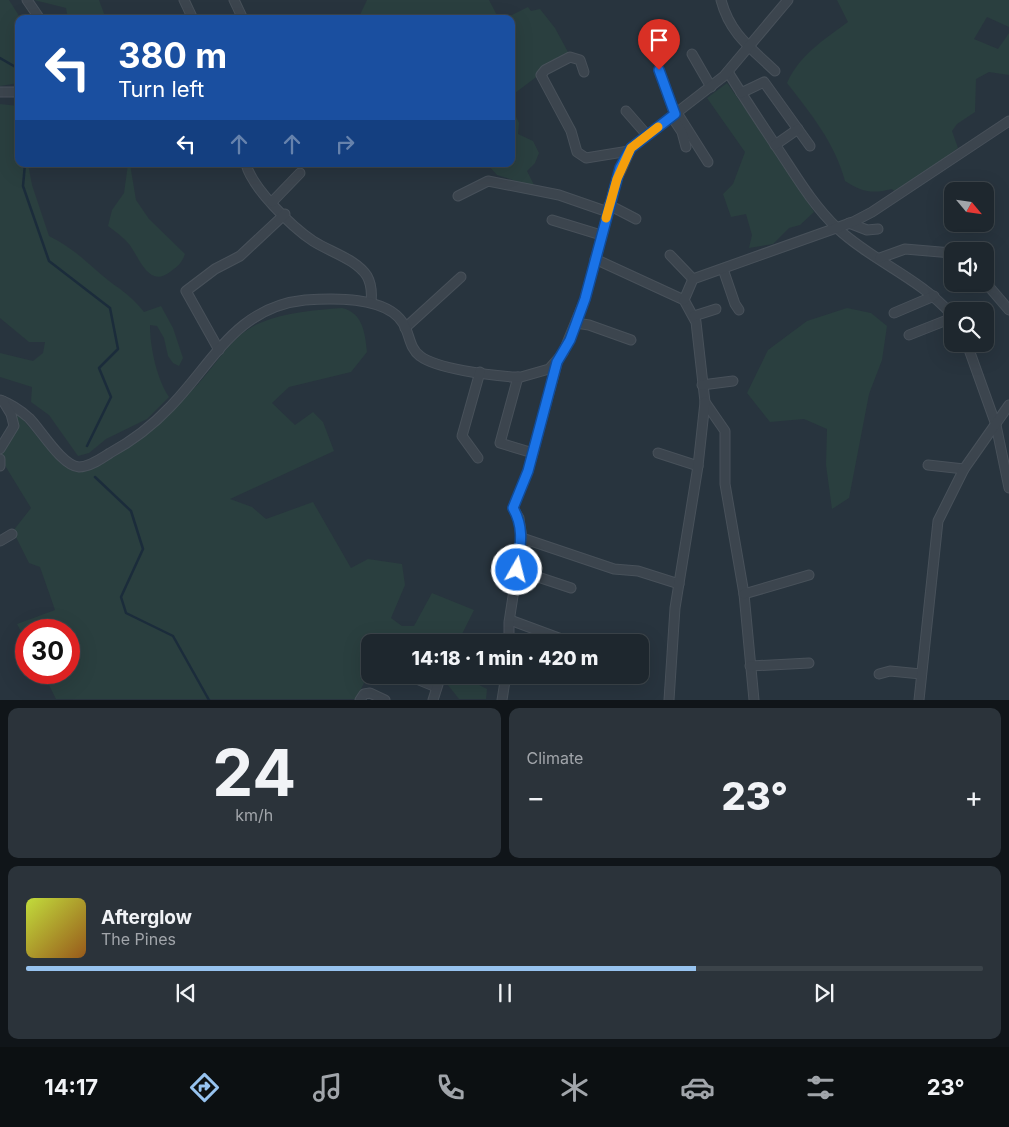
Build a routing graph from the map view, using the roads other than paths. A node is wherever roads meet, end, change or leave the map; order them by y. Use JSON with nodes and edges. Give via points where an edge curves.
{"nodes":[{"id":1,"x":27,"y":0,"type":"edge"},
{"id":2,"x":184,"y":0,"type":"edge"},
{"id":3,"x":234,"y":0,"type":"edge"},
{"id":4,"x":721,"y":0,"type":"edge"},
{"id":5,"x":788,"y":0,"type":"edge"},
{"id":6,"x":37,"y":15,"type":"edge"},
{"id":7,"x":191,"y":15,"type":"edge"},
{"id":8,"x":240,"y":15,"type":"edge"},
{"id":9,"x":749,"y":48,"type":"junction"},
{"id":10,"x":692,"y":54,"type":"dead end"},
{"id":11,"x":659,"y":70,"type":"dead end"},
{"id":12,"x":775,"y":71,"type":"dead end"},
{"id":13,"x":584,"y":72,"type":"dead end"},
{"id":14,"x":728,"y":72,"type":"junction"},
{"id":15,"x":711,"y":87,"type":"junction"},
{"id":16,"x":0,"y":92,"type":"edge"},
{"id":17,"x":15,"y":92,"type":"edge"},
{"id":18,"x":741,"y":93,"type":"junction"},
{"id":19,"x":626,"y":112,"type":"dead end"},
{"id":20,"x":675,"y":115,"type":"junction"},
{"id":21,"x":1009,"y":121,"type":"edge"},
{"id":22,"x":798,"y":130,"type":"junction"},
{"id":23,"x":647,"y":135,"type":"junction"},
{"id":24,"x":775,"y":145,"type":"junction"},
{"id":25,"x":810,"y":146,"type":"dead end"},
{"id":26,"x":686,"y":147,"type":"dead end"},
{"id":27,"x":629,"y":151,"type":"junction"},
{"id":28,"x":708,"y":162,"type":"dead end"},
{"id":29,"x":248,"y":167,"type":"edge"},
{"id":30,"x":300,"y":173,"type":"dead end"},
{"id":31,"x":458,"y":196,"type":"dead end"},
{"id":32,"x":272,"y":202,"type":"junction"},
{"id":33,"x":608,"y":209,"type":"junction"},
{"id":34,"x":285,"y":214,"type":"junction"},
{"id":35,"x":636,"y":219,"type":"dead end"},
{"id":36,"x":552,"y":220,"type":"dead end"},
{"id":37,"x":849,"y":223,"type":"junction"},
{"id":38,"x":837,"y":228,"type":"junction"},
{"id":39,"x":878,"y":229,"type":"dead end"},
{"id":40,"x":601,"y":235,"type":"junction"},
{"id":41,"x":944,"y":252,"type":"edge"},
{"id":42,"x":670,"y":255,"type":"dead end"},
{"id":43,"x":880,"y":258,"type":"junction"},
{"id":44,"x":595,"y":259,"type":"junction"},
{"id":45,"x":722,"y":269,"type":"junction"},
{"id":46,"x":461,"y":277,"type":"dead end"},
{"id":47,"x":693,"y":279,"type":"junction"},
{"id":48,"x":994,"y":292,"type":"edge"},
{"id":49,"x":934,"y":296,"type":"junction"},
{"id":50,"x":684,"y":300,"type":"junction"},
{"id":51,"x":371,"y":302,"type":"junction"},
{"id":52,"x":944,"y":307,"type":"edge"},
{"id":53,"x":716,"y":309,"type":"dead end"},
{"id":54,"x":739,"y":310,"type":"dead end"},
{"id":55,"x":1009,"y":310,"type":"edge"},
{"id":56,"x":894,"y":313,"type":"dead end"},
{"id":57,"x":694,"y":316,"type":"junction"},
{"id":58,"x":944,"y":320,"type":"edge"},
{"id":59,"x":576,"y":323,"type":"junction"},
{"id":60,"x":405,"y":328,"type":"junction"},
{"id":61,"x":910,"y":335,"type":"dead end"},
{"id":62,"x":631,"y":340,"type":"dead end"},
{"id":63,"x":219,"y":350,"type":"junction"},
{"id":64,"x":970,"y":352,"type":"edge"},
{"id":65,"x":557,"y":362,"type":"junction"},
{"id":66,"x":480,"y":372,"type":"junction"},
{"id":67,"x":518,"y":377,"type":"junction"},
{"id":68,"x":733,"y":381,"type":"dead end"},
{"id":69,"x":702,"y":385,"type":"junction"},
{"id":70,"x":1,"y":401,"type":"edge"},
{"id":71,"x":705,"y":402,"type":"junction"},
{"id":72,"x":1009,"y":405,"type":"edge"},
{"id":73,"x":996,"y":425,"type":"junction"},
{"id":74,"x":0,"y":449,"type":"edge"},
{"id":75,"x":532,"y":453,"type":"junction"},
{"id":76,"x":658,"y":453,"type":"dead end"},
{"id":77,"x":478,"y":458,"type":"dead end"},
{"id":78,"x":0,"y":459,"type":"edge"},
{"id":79,"x":928,"y":465,"type":"dead end"},
{"id":80,"x":0,"y":466,"type":"edge"},
{"id":81,"x":698,"y":466,"type":"junction"},
{"id":82,"x":964,"y":469,"type":"junction"},
{"id":83,"x":1009,"y":488,"type":"edge"},
{"id":84,"x":12,"y":534,"type":"dead end"},
{"id":85,"x":522,"y":538,"type":"junction"},
{"id":86,"x":0,"y":541,"type":"edge"},
{"id":87,"x":517,"y":570,"type":"junction"},
{"id":88,"x":809,"y":575,"type":"dead end"},
{"id":89,"x":679,"y":584,"type":"junction"},
{"id":90,"x":571,"y":588,"type":"dead end"},
{"id":91,"x":744,"y":594,"type":"junction"},
{"id":92,"x":510,"y":620,"type":"junction"},
{"id":93,"x":509,"y":634,"type":"edge"},
{"id":94,"x":548,"y":634,"type":"edge"},
{"id":95,"x":809,"y":663,"type":"dead end"},
{"id":96,"x":750,"y":666,"type":"junction"},
{"id":97,"x":879,"y":674,"type":"dead end"},
{"id":98,"x":921,"y":674,"type":"junction"},
{"id":99,"x":429,"y":684,"type":"edge"},
{"id":100,"x":437,"y":684,"type":"edge"},
{"id":101,"x":505,"y":684,"type":"edge"},
{"id":102,"x":436,"y":687,"type":"junction"},
{"id":103,"x":360,"y":700,"type":"edge"},
{"id":104,"x":385,"y":700,"type":"edge"},
{"id":105,"x":433,"y":700,"type":"edge"},
{"id":106,"x":502,"y":700,"type":"edge"},
{"id":107,"x":669,"y":700,"type":"edge"},
{"id":108,"x":754,"y":700,"type":"edge"},
{"id":109,"x":919,"y":700,"type":"edge"}],
"edges":[{"from":1,"to":6,"type":"street"},
{"from":2,"to":7,"type":"street"},
{"from":3,"to":8,"type":"street"},
{"from":4,"to":9,"type":"street","via":[[733,28]]},
{"from":5,"to":9,"type":"street"},
{"from":9,"to":12,"type":"street"},
{"from":9,"to":14,"type":"street"},
{"from":10,"to":15,"type":"street"},
{"from":11,"to":20,"type":"street"},
{"from":13,"to":27,"type":"street","via":[[580,60],[570,57],[541,75],[571,131],[577,152],[586,158]]},
{"from":14,"to":15,"type":"street"},
{"from":14,"to":18,"type":"street"},
{"from":15,"to":20,"type":"street"},
{"from":16,"to":17,"type":"street"},
{"from":18,"to":22,"type":"street","via":[[764,82]]},
{"from":18,"to":24,"type":"street"},
{"from":19,"to":23,"type":"street"},
{"from":20,"to":23,"type":"street"},
{"from":20,"to":26,"type":"street"},
{"from":20,"to":28,"type":"street"},
{"from":21,"to":37,"type":"street","via":[[872,212]]},
{"from":22,"to":24,"type":"street"},
{"from":22,"to":25,"type":"street"},
{"from":23,"to":27,"type":"street"},
{"from":24,"to":38,"type":"street","via":[[816,206]]},
{"from":27,"to":33,"type":"street","via":[[620,168]]},
{"from":29,"to":32,"type":"street","via":[[256,184]]},
{"from":30,"to":32,"type":"street"},
{"from":31,"to":33,"type":"street","via":[[488,181]]},
{"from":32,"to":34,"type":"street"},
{"from":33,"to":35,"type":"street"},
{"from":33,"to":40,"type":"street"},
{"from":34,"to":51,"type":"street","via":[[312,240],[358,266],[370,283]]},
{"from":34,"to":63,"type":"street","via":[[240,256],[215,269],[186,291]]},
{"from":36,"to":40,"type":"street"},
{"from":37,"to":38,"type":"street"},
{"from":37,"to":39,"type":"street","via":[[867,230]]},
{"from":38,"to":43,"type":"street"},
{"from":38,"to":45,"type":"street"},
{"from":40,"to":44,"type":"street"},
{"from":41,"to":43,"type":"street","via":[[905,249]]},
{"from":42,"to":47,"type":"street"},
{"from":43,"to":49,"type":"street"},
{"from":44,"to":50,"type":"street"},
{"from":44,"to":59,"type":"street"},
{"from":45,"to":47,"type":"street"},
{"from":45,"to":54,"type":"street"},
{"from":46,"to":60,"type":"street"},
{"from":47,"to":50,"type":"street"},
{"from":48,"to":55,"type":"street"},
{"from":49,"to":52,"type":"street"},
{"from":49,"to":56,"type":"street"},
{"from":50,"to":57,"type":"street"},
{"from":51,"to":60,"type":"street","via":[[393,312]]},
{"from":51,"to":63,"type":"street","via":[[303,300],[278,307],[249,320]]},
{"from":53,"to":57,"type":"street"},
{"from":57,"to":69,"type":"street"},
{"from":58,"to":61,"type":"street"},
{"from":59,"to":62,"type":"street"},
{"from":59,"to":65,"type":"street"},
{"from":60,"to":66,"type":"street","via":[[418,355],[429,362]]},
{"from":63,"to":70,"type":"street","via":[[170,408],[151,424],[118,448],[79,467],[61,456],[19,409]]},
{"from":64,"to":73,"type":"street"},
{"from":65,"to":67,"type":"street","via":[[548,369]]},
{"from":65,"to":75,"type":"street"},
{"from":66,"to":67,"type":"street"},
{"from":66,"to":77,"type":"street","via":[[462,436]]},
{"from":67,"to":75,"type":"street","via":[[500,443]]},
{"from":68,"to":69,"type":"street"},
{"from":69,"to":71,"type":"street"},
{"from":70,"to":74,"type":"street","via":[[11,414],[14,426]]},
{"from":71,"to":81,"type":"street"},
{"from":71,"to":91,"type":"street","via":[[725,431],[725,484]]},
{"from":72,"to":73,"type":"street"},
{"from":73,"to":82,"type":"street"},
{"from":73,"to":83,"type":"street"},
{"from":75,"to":85,"type":"street","via":[[513,508],[519,518]]},
{"from":76,"to":81,"type":"street"},
{"from":78,"to":80,"type":"street"},
{"from":79,"to":82,"type":"street"},
{"from":81,"to":89,"type":"street"},
{"from":82,"to":98,"type":"street","via":[[938,521]]},
{"from":84,"to":86,"type":"street"},
{"from":85,"to":87,"type":"street"},
{"from":85,"to":89,"type":"street","via":[[614,569],[638,571]]},
{"from":87,"to":90,"type":"street"},
{"from":87,"to":92,"type":"street"},
{"from":88,"to":91,"type":"street"},
{"from":89,"to":107,"type":"street"},
{"from":91,"to":96,"type":"street"},
{"from":92,"to":93,"type":"street"},
{"from":92,"to":94,"type":"street"},
{"from":95,"to":96,"type":"street"},
{"from":96,"to":108,"type":"street"},
{"from":97,"to":98,"type":"street","via":[[890,671]]},
{"from":98,"to":109,"type":"street"},
{"from":99,"to":102,"type":"street"},
{"from":100,"to":102,"type":"street"},
{"from":101,"to":106,"type":"street"},
{"from":102,"to":105,"type":"street"},
{"from":103,"to":104,"type":"street","via":[[364,694],[370,693]]}]}
